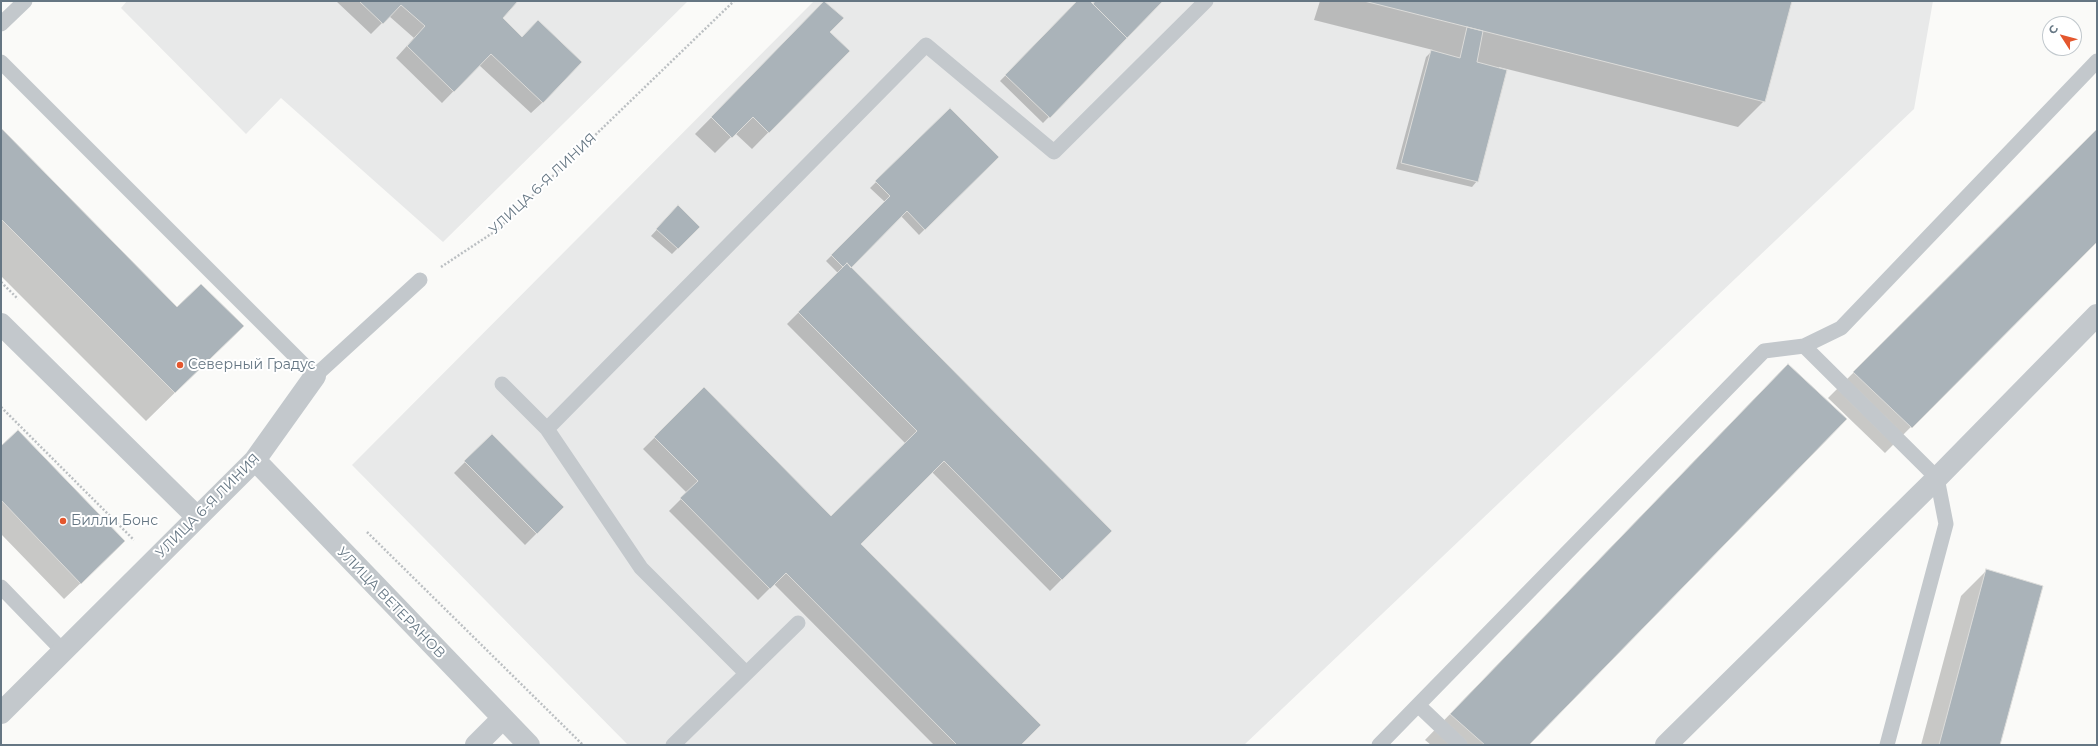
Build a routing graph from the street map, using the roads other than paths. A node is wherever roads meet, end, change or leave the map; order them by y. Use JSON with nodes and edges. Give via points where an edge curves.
{"nodes":[{"id":1,"x":25,"y":1,"type":"edge"},
{"id":2,"x":1206,"y":1,"type":"edge"},
{"id":3,"x":1,"y":24,"type":"edge"},
{"id":4,"x":2097,"y":61,"type":"edge"},
{"id":5,"x":1,"y":62,"type":"edge"},
{"id":6,"x":420,"y":280,"type":"road end"},
{"id":7,"x":2097,"y":315,"type":"edge"},
{"id":8,"x":1,"y":324,"type":"edge"},
{"id":9,"x":1804,"y":346,"type":"junction"},
{"id":10,"x":315,"y":376,"type":"junction"},
{"id":11,"x":502,"y":384,"type":"dead end"},
{"id":12,"x":548,"y":429,"type":"junction"},
{"id":13,"x":255,"y":460,"type":"junction"},
{"id":14,"x":1937,"y":478,"type":"junction"},
{"id":15,"x":197,"y":517,"type":"junction"},
{"id":16,"x":1,"y":587,"type":"edge"},
{"id":17,"x":798,"y":623,"type":"dead end"},
{"id":18,"x":64,"y":652,"type":"junction"},
{"id":19,"x":746,"y":673,"type":"junction"},
{"id":20,"x":1418,"y":706,"type":"junction"},
{"id":21,"x":1,"y":713,"type":"edge"},
{"id":22,"x":502,"y":719,"type":"junction"},
{"id":23,"x":476,"y":745,"type":"edge"},
{"id":24,"x":529,"y":745,"type":"edge"},
{"id":25,"x":673,"y":745,"type":"edge"},
{"id":26,"x":1379,"y":745,"type":"edge"},
{"id":27,"x":1460,"y":745,"type":"edge"},
{"id":28,"x":1666,"y":745,"type":"edge"},
{"id":29,"x":1887,"y":745,"type":"edge"}],
"edges":[{"from":1,"to":3,"type":"lane"},
{"from":2,"to":12,"type":"lane","via":[[1054,152],[926,45]]},
{"from":4,"to":9,"type":"lane","via":[[1841,328]]},
{"from":5,"to":10,"type":"lane"},
{"from":6,"to":10,"type":"lane","name":"УЛИЦА 6-Я ЛИНИЯ"},
{"from":7,"to":14,"type":"street"},
{"from":8,"to":15,"type":"street"},
{"from":9,"to":14,"type":"lane"},
{"from":9,"to":20,"type":"lane","via":[[1764,351]]},
{"from":10,"to":13,"type":"street","name":"УЛИЦА 6-Я ЛИНИЯ"},
{"from":11,"to":12,"type":"lane"},
{"from":12,"to":19,"type":"lane","via":[[641,568]]},
{"from":13,"to":15,"type":"street","name":"УЛИЦА 6-Я ЛИНИЯ"},
{"from":13,"to":22,"type":"street","name":"УЛИЦА ВЕТЕРАНОВ"},
{"from":14,"to":28,"type":"street"},
{"from":14,"to":29,"type":"lane","via":[[1946,524]]},
{"from":15,"to":18,"type":"street","name":"УЛИЦА 6-Я ЛИНИЯ"},
{"from":16,"to":18,"type":"lane"},
{"from":17,"to":19,"type":"lane"},
{"from":18,"to":21,"type":"street","name":"УЛИЦА 6-Я ЛИНИЯ"},
{"from":19,"to":25,"type":"lane"},
{"from":20,"to":26,"type":"lane"},
{"from":20,"to":27,"type":"lane"},
{"from":22,"to":23,"type":"street"},
{"from":22,"to":24,"type":"street","name":"УЛИЦА ВЕТЕРАНОВ"}]}
